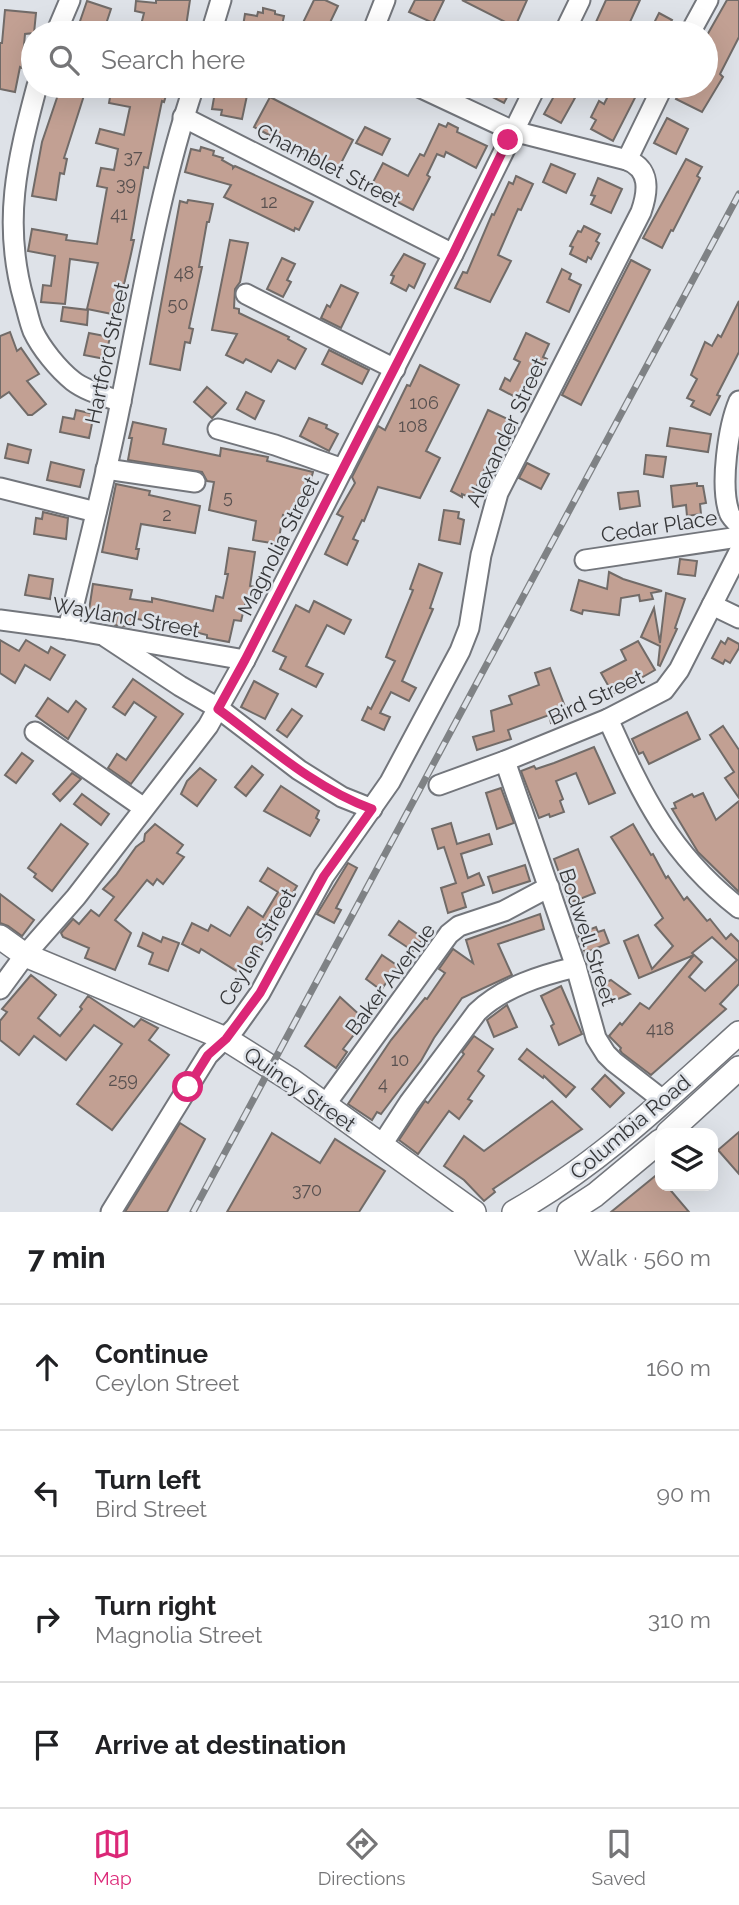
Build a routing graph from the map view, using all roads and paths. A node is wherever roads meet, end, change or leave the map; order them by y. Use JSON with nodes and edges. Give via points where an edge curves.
{"nodes":[{"id":1,"x":70,"y":0,"type":"edge"},
{"id":2,"x":221,"y":0,"type":"edge"},
{"id":3,"x":385,"y":0,"type":"edge"},
{"id":4,"x":579,"y":0,"type":"edge"},
{"id":5,"x":708,"y":0,"type":"edge"},
{"id":6,"x":61,"y":21,"type":"edge"},
{"id":7,"x":215,"y":21,"type":"edge"},
{"id":8,"x":377,"y":21,"type":"edge"},
{"id":9,"x":569,"y":21,"type":"edge"},
{"id":10,"x":697,"y":21,"type":"edge"},
{"id":11,"x":34,"y":98,"type":"edge"},
{"id":12,"x":190,"y":98,"type":"edge"},
{"id":13,"x":443,"y":98,"type":"edge"},
{"id":14,"x":530,"y":98,"type":"edge"},
{"id":15,"x":657,"y":98,"type":"edge"},
{"id":16,"x":183,"y":117,"type":"junction"},
{"id":17,"x":513,"y":131,"type":"junction"},
{"id":18,"x":626,"y":160,"type":"junction"},
{"id":19,"x":453,"y":254,"type":"junction"},
{"id":20,"x":246,"y":294,"type":"dead end"},
{"id":21,"x":394,"y":369,"type":"junction"},
{"id":22,"x":739,"y":401,"type":"edge"},
{"id":23,"x":121,"y":402,"type":"junction"},
{"id":24,"x":218,"y":429,"type":"dead end"},
{"id":25,"x":106,"y":469,"type":"junction"},
{"id":26,"x":343,"y":469,"type":"junction"},
{"id":27,"x":195,"y":482,"type":"dead end"},
{"id":28,"x":0,"y":488,"type":"edge"},
{"id":29,"x":96,"y":512,"type":"junction"},
{"id":30,"x":739,"y":525,"type":"edge"},
{"id":31,"x":739,"y":537,"type":"edge"},
{"id":32,"x":739,"y":552,"type":"edge"},
{"id":33,"x":585,"y":561,"type":"dead end"},
{"id":34,"x":712,"y":604,"type":"junction"},
{"id":35,"x":739,"y":618,"type":"edge"},
{"id":36,"x":0,"y":620,"type":"edge"},
{"id":37,"x":68,"y":629,"type":"junction"},
{"id":38,"x":106,"y":637,"type":"junction"},
{"id":39,"x":245,"y":660,"type":"junction"},
{"id":40,"x":218,"y":709,"type":"junction"},
{"id":41,"x":608,"y":719,"type":"junction"},
{"id":42,"x":35,"y":732,"type":"dead end"},
{"id":43,"x":505,"y":761,"type":"junction"},
{"id":44,"x":439,"y":785,"type":"dead end"},
{"id":45,"x":144,"y":808,"type":"junction"},
{"id":46,"x":372,"y":809,"type":"junction"},
{"id":47,"x":549,"y":887,"type":"junction"},
{"id":48,"x":739,"y":908,"type":"edge"},
{"id":49,"x":0,"y":937,"type":"edge"},
{"id":50,"x":26,"y":955,"type":"junction"},
{"id":51,"x":576,"y":967,"type":"junction"},
{"id":52,"x":0,"y":989,"type":"edge"},
{"id":53,"x":739,"y":1033,"type":"edge"},
{"id":54,"x":226,"y":1039,"type":"junction"},
{"id":55,"x":739,"y":1068,"type":"edge"},
{"id":56,"x":664,"y":1101,"type":"junction"},
{"id":57,"x":325,"y":1105,"type":"junction"},
{"id":58,"x":673,"y":1128,"type":"edge"},
{"id":59,"x":655,"y":1145,"type":"edge"},
{"id":60,"x":381,"y":1146,"type":"junction"},
{"id":61,"x":111,"y":1212,"type":"edge"},
{"id":62,"x":474,"y":1212,"type":"edge"},
{"id":63,"x":514,"y":1212,"type":"edge"},
{"id":64,"x":569,"y":1212,"type":"edge"}],
"edges":[{"from":1,"to":6,"type":"street"},
{"from":2,"to":7,"type":"street"},
{"from":3,"to":8,"type":"street"},
{"from":4,"to":9,"type":"street"},
{"from":5,"to":10,"type":"street"},
{"from":11,"to":23,"type":"street","via":[[12,212],[16,274],[33,332],[55,363],[74,382]]},
{"from":12,"to":16,"type":"street","name":"Hartford Street"},
{"from":13,"to":17,"type":"street"},
{"from":14,"to":17,"type":"street","name":"Magnolia Street"},
{"from":15,"to":18,"type":"street"},
{"from":16,"to":19,"type":"street","name":"Chamblet Street"},
{"from":16,"to":23,"type":"street","name":"Hartford Street"},
{"from":17,"to":18,"type":"street"},
{"from":17,"to":19,"type":"street","name":"Magnolia Street"},
{"from":18,"to":46,"type":"street","name":"Alexander Street","via":[[642,170],[647,182],[641,212],[498,493],[460,651]]},
{"from":19,"to":21,"type":"street","name":"Magnolia Street"},
{"from":20,"to":21,"type":"street"},
{"from":21,"to":26,"type":"street","name":"Magnolia Street"},
{"from":22,"to":30,"type":"street","via":[[727,447],[726,482],[729,514]]},
{"from":23,"to":25,"type":"street","name":"Hartford Street"},
{"from":24,"to":26,"type":"street"},
{"from":25,"to":27,"type":"street"},
{"from":25,"to":29,"type":"street","name":"Hartford Street"},
{"from":26,"to":39,"type":"street","name":"Magnolia Street"},
{"from":28,"to":29,"type":"street"},
{"from":29,"to":37,"type":"street","name":"Hartford Street"},
{"from":31,"to":33,"type":"street","name":"Cedar Place"},
{"from":32,"to":34,"type":"street","name":"Bird Street"},
{"from":34,"to":35,"type":"street"},
{"from":34,"to":41,"type":"street","name":"Bird Street","via":[[675,679],[664,690]]},
{"from":36,"to":37,"type":"street","name":"Wayland Street"},
{"from":37,"to":38,"type":"street","name":"Wayland Street"},
{"from":38,"to":39,"type":"street","name":"Wayland Street"},
{"from":38,"to":40,"type":"street"},
{"from":39,"to":40,"type":"street","name":"Magnolia Street"},
{"from":40,"to":45,"type":"street","name":"Magnolia Street"},
{"from":40,"to":46,"type":"street","via":[[299,770],[342,797]]},
{"from":41,"to":43,"type":"street","name":"Bird Street"},
{"from":41,"to":48,"type":"street","via":[[662,827],[709,883]]},
{"from":42,"to":45,"type":"street"},
{"from":43,"to":44,"type":"street","name":"Bird Street"},
{"from":43,"to":47,"type":"street","name":"Bodwell Street"},
{"from":45,"to":50,"type":"street","name":"Magnolia Street"},
{"from":46,"to":54,"type":"street","name":"Ceylon Street","via":[[324,876],[260,993]]},
{"from":47,"to":51,"type":"street","name":"Bodwell Street"},
{"from":47,"to":57,"type":"street","name":"Baker Avenue","via":[[449,934]]},
{"from":49,"to":50,"type":"main road","name":"Quincy Street"},
{"from":50,"to":52,"type":"street","name":"Magnolia Street"},
{"from":50,"to":54,"type":"main road","name":"Quincy Street"},
{"from":51,"to":56,"type":"street","name":"Bodwell Street","via":[[596,1038],[606,1054]]},
{"from":51,"to":60,"type":"street","via":[[487,1002]]},
{"from":53,"to":56,"type":"main road","name":"Columbia Road"},
{"from":54,"to":57,"type":"main road","name":"Quincy Street"},
{"from":54,"to":61,"type":"street","name":"Ceylon Street","via":[[208,1055]]},
{"from":55,"to":58,"type":"main road","name":"Columbia Road"},
{"from":56,"to":63,"type":"main road","name":"Columbia Road","via":[[583,1168]]},
{"from":57,"to":60,"type":"main road","name":"Quincy Street"},
{"from":59,"to":64,"type":"main road","name":"Columbia Road"},
{"from":60,"to":62,"type":"main road","name":"Quincy Street"}]}
